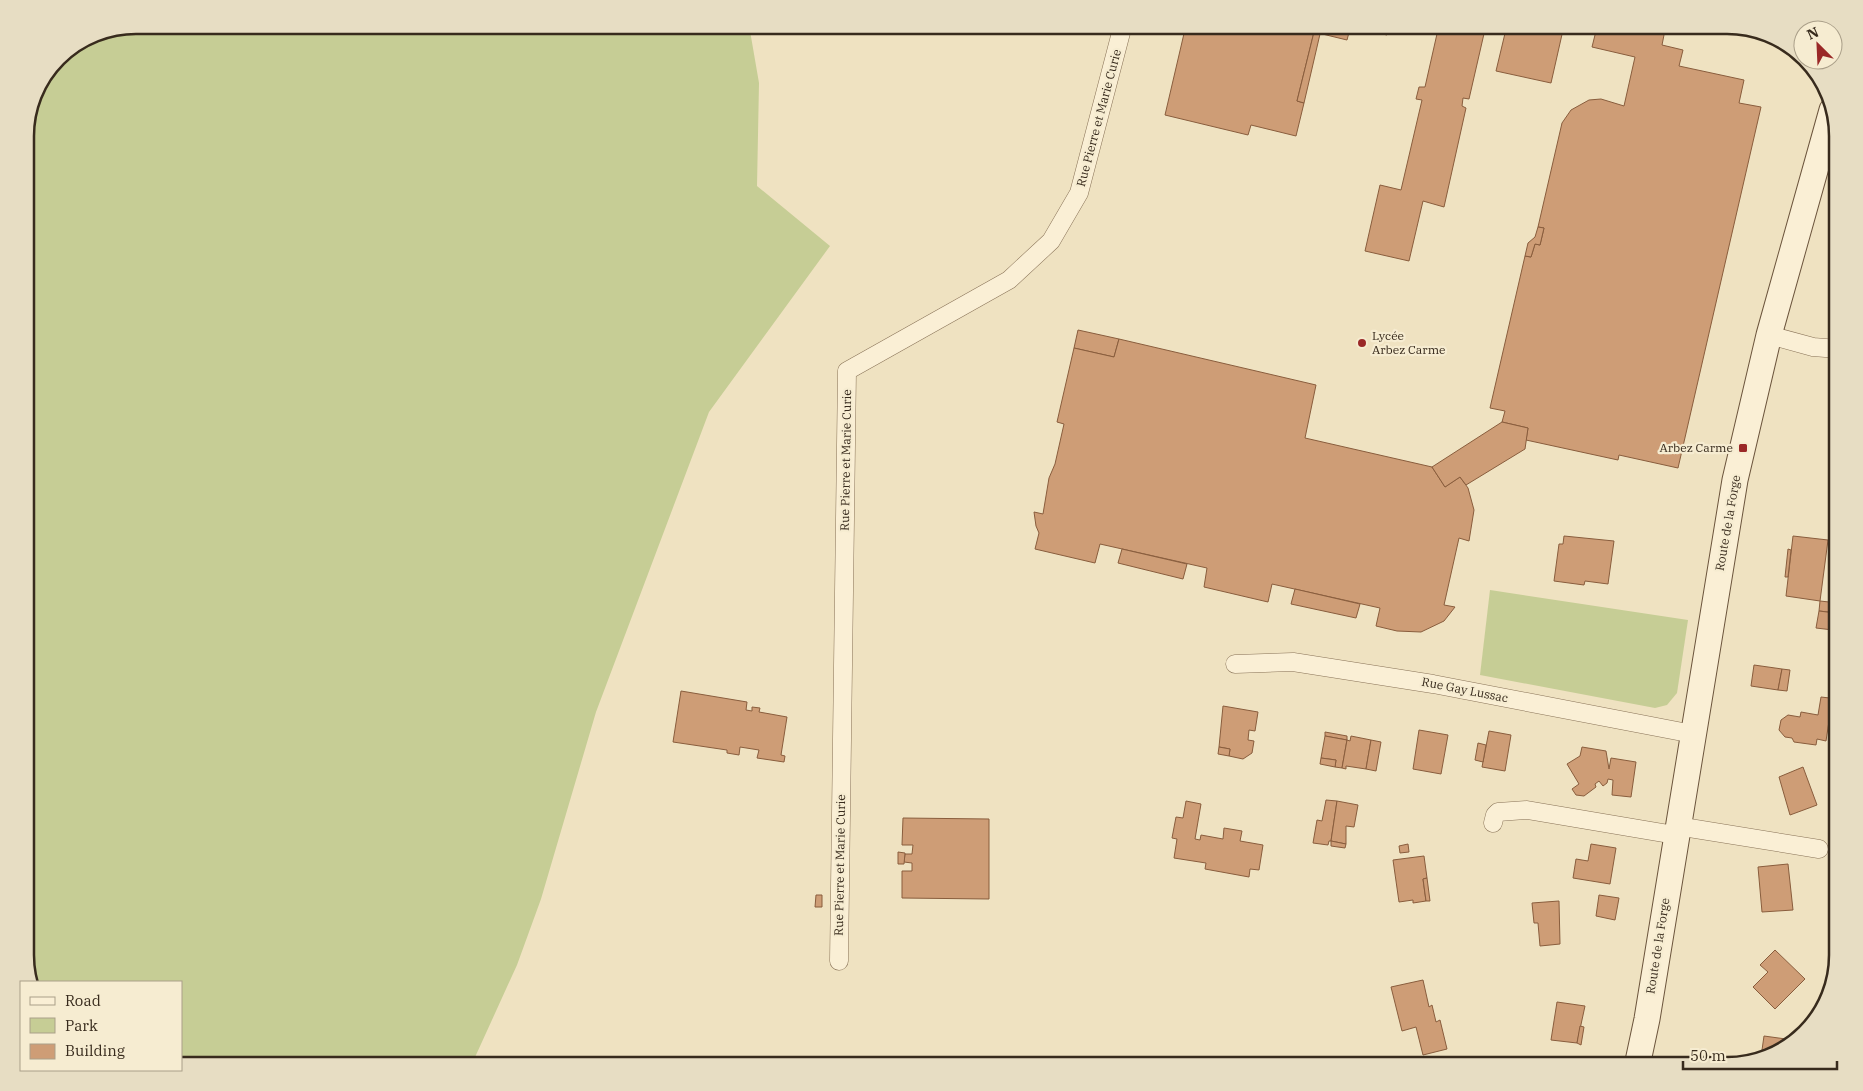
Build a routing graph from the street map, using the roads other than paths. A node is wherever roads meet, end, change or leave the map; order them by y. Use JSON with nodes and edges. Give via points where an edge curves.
{"nodes":[{"id":1,"x":1122,"y":34,"type":"edge"},
{"id":2,"x":1828,"y":124,"type":"edge"},
{"id":3,"x":1769,"y":335,"type":"junction"},
{"id":4,"x":1829,"y":348,"type":"edge"},
{"id":5,"x":1235,"y":664,"type":"dead end"},
{"id":6,"x":1693,"y":734,"type":"junction"},
{"id":7,"x":1493,"y":823,"type":"dead end"},
{"id":8,"x":1676,"y":831,"type":"junction"},
{"id":9,"x":1819,"y":849,"type":"dead end"},
{"id":10,"x":839,"y":960,"type":"dead end"},
{"id":11,"x":1639,"y":1057,"type":"edge"}],
"edges":[{"from":1,"to":10,"type":"street","name":"Rue Pierre et Marie Curie","via":[[1079,193],[1052,241],[1009,280],[847,372]]},
{"from":2,"to":3,"type":"main road","name":"Route de la Forge"},
{"from":3,"to":4,"type":"street"},
{"from":3,"to":6,"type":"main road","name":"Route de la Forge","via":[[1729,512]]},
{"from":5,"to":6,"type":"street","name":"Rue Gay Lussac","via":[[1302,664],[1433,684]]},
{"from":6,"to":8,"type":"main road","name":"Route de la Forge"},
{"from":7,"to":8,"type":"street","via":[[1498,812],[1527,810]]},
{"from":8,"to":9,"type":"street"},
{"from":8,"to":11,"type":"main road","name":"Route de la Forge"}]}
